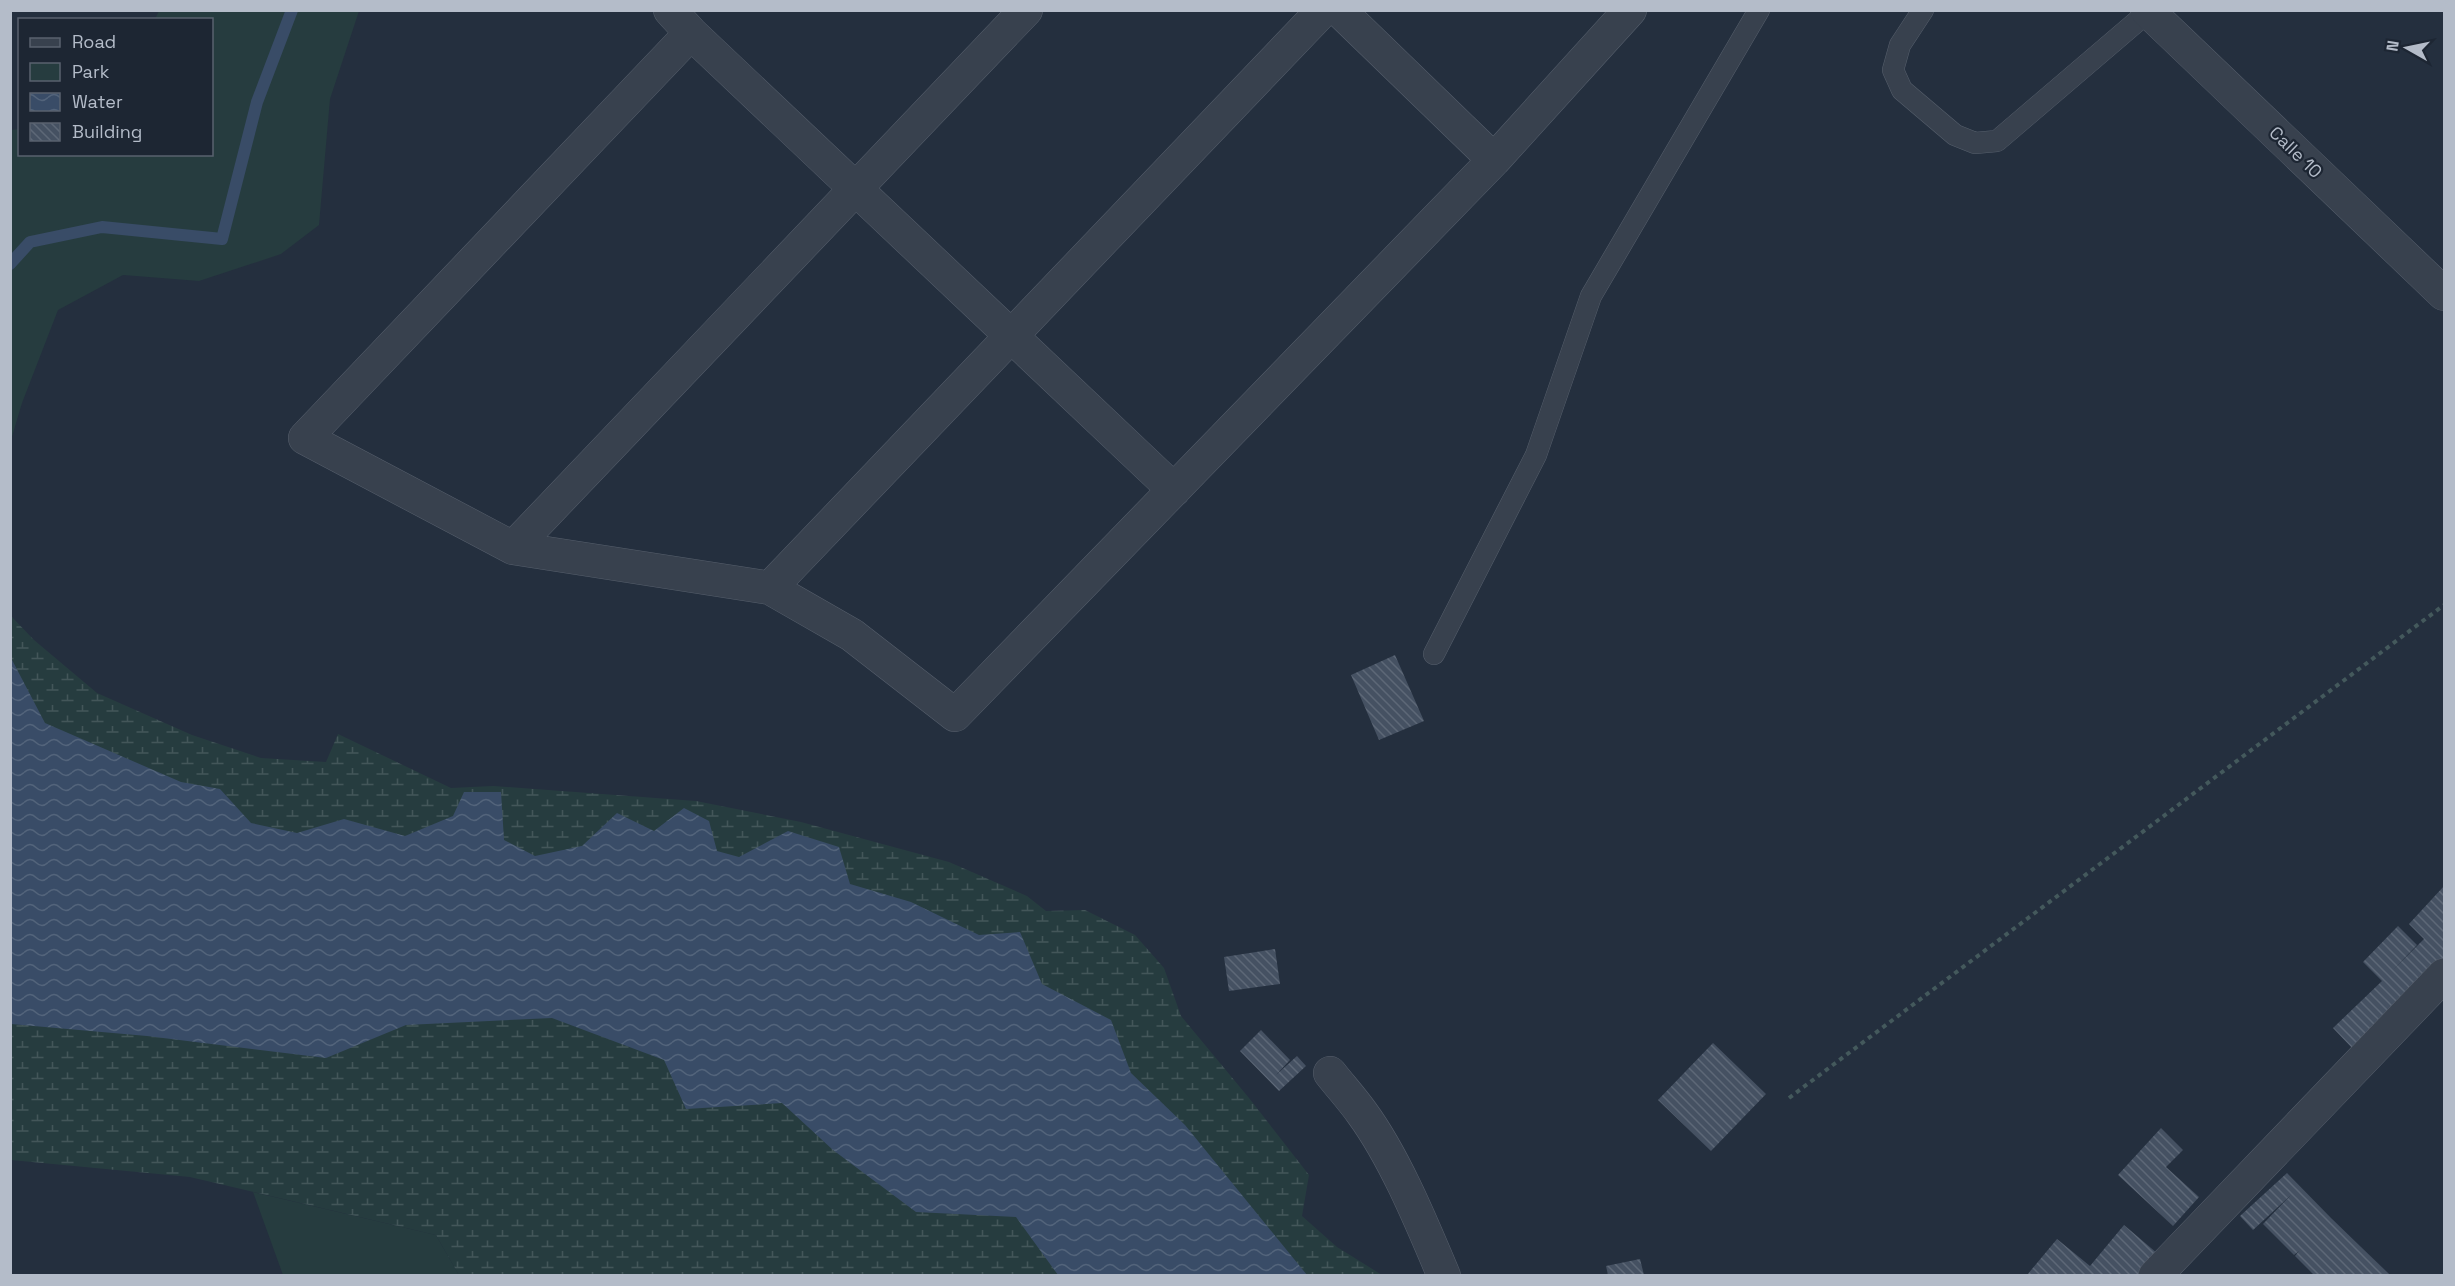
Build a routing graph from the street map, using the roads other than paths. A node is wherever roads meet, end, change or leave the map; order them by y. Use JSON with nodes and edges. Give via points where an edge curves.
{"nodes":[{"id":1,"x":1323,"y":10,"type":"edge"},
{"id":2,"x":1339,"y":10,"type":"edge"},
{"id":3,"x":1630,"y":10,"type":"edge"},
{"id":4,"x":1759,"y":10,"type":"edge"},
{"id":5,"x":1923,"y":10,"type":"edge"},
{"id":6,"x":2147,"y":11,"type":"edge"},
{"id":7,"x":1015,"y":14,"type":"edge"},
{"id":8,"x":681,"y":22,"type":"edge"},
{"id":9,"x":1494,"y":160,"type":"junction"},
{"id":10,"x":856,"y":189,"type":"junction"},
{"id":11,"x":2445,"y":294,"type":"edge"},
{"id":12,"x":1011,"y":336,"type":"junction"},
{"id":13,"x":1174,"y":490,"type":"junction"},
{"id":14,"x":513,"y":548,"type":"junction"},
{"id":15,"x":770,"y":588,"type":"junction"},
{"id":16,"x":1434,"y":654,"type":"dead end"},
{"id":17,"x":2445,"y":975,"type":"edge"},
{"id":18,"x":1330,"y":1073,"type":"dead end"},
{"id":19,"x":1444,"y":1275,"type":"edge"},
{"id":20,"x":2155,"y":1275,"type":"edge"}],
"edges":[{"from":1,"to":12,"type":"street"},
{"from":2,"to":9,"type":"street"},
{"from":3,"to":9,"type":"street"},
{"from":4,"to":16,"type":"lane","via":[[1592,296],[1536,455]]},
{"from":5,"to":6,"type":"lane","via":[[1900,45],[1893,70],[1902,90],[1955,135],[1975,143],[1997,141]]},
{"from":6,"to":11,"type":"street","name":"Calle 10"},
{"from":7,"to":10,"type":"street"},
{"from":8,"to":10,"type":"street"},
{"from":8,"to":14,"type":"street","via":[[305,438]]},
{"from":9,"to":13,"type":"street"},
{"from":10,"to":12,"type":"street"},
{"from":10,"to":14,"type":"street"},
{"from":12,"to":13,"type":"street"},
{"from":12,"to":15,"type":"street"},
{"from":13,"to":15,"type":"street","via":[[956,715],[852,635]]},
{"from":14,"to":15,"type":"street"},
{"from":17,"to":20,"type":"street"},
{"from":18,"to":19,"type":"street","via":[[1363,1115],[1387,1155]]}]}
